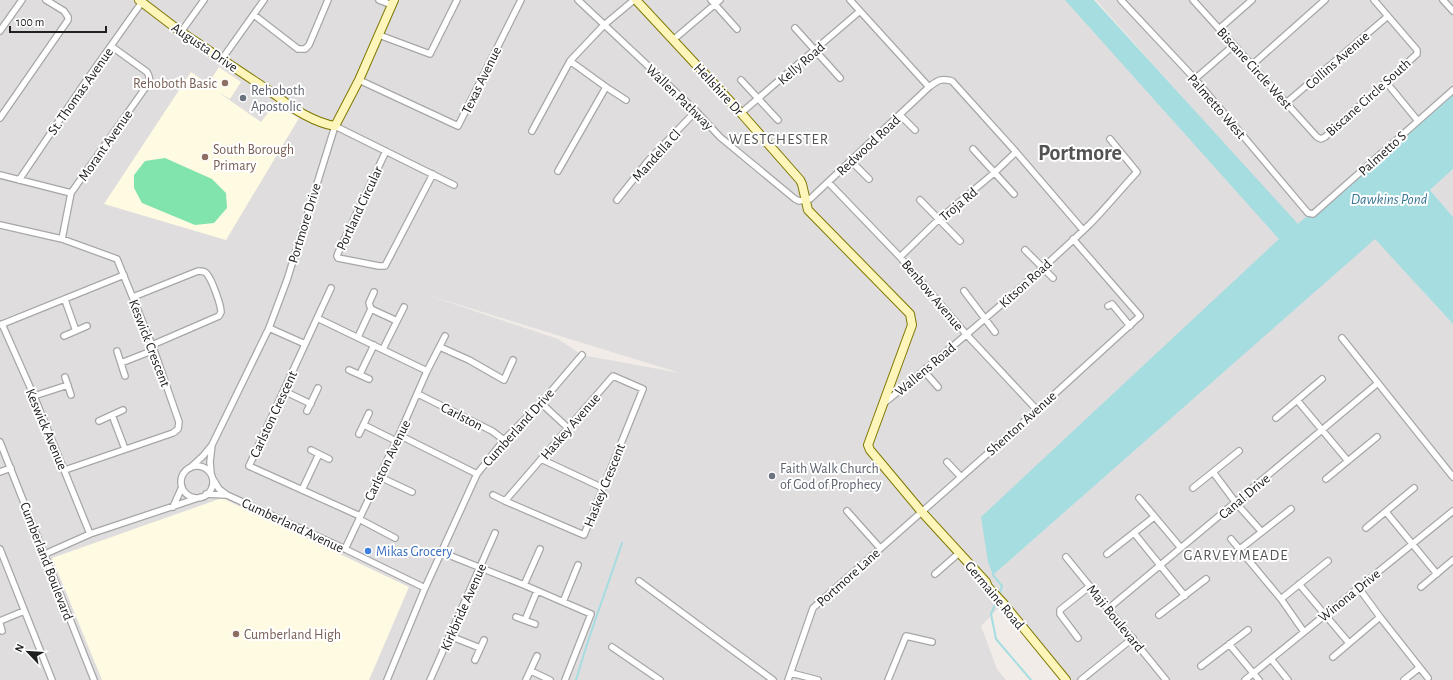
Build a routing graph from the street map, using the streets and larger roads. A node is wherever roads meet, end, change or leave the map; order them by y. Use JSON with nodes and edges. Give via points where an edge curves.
{"nodes":[{"id":1,"x":22,"y":0,"type":"edge"},
{"id":2,"x":46,"y":0,"type":"edge"},
{"id":3,"x":204,"y":0,"type":"edge"},
{"id":4,"x":264,"y":0,"type":"edge"},
{"id":5,"x":328,"y":0,"type":"edge"},
{"id":6,"x":379,"y":0,"type":"edge"},
{"id":7,"x":457,"y":0,"type":"edge"},
{"id":8,"x":520,"y":0,"type":"edge"},
{"id":9,"x":578,"y":0,"type":"edge"},
{"id":10,"x":635,"y":0,"type":"edge"},
{"id":11,"x":720,"y":0,"type":"edge"},
{"id":12,"x":850,"y":0,"type":"edge"},
{"id":13,"x":1121,"y":0,"type":"edge"},
{"id":14,"x":1193,"y":0,"type":"edge"},
{"id":15,"x":1252,"y":0,"type":"edge"},
{"id":16,"x":1325,"y":0,"type":"edge"},
{"id":17,"x":1374,"y":0,"type":"edge"},
{"id":18,"x":1443,"y":0,"type":"edge"},
{"id":19,"x":141,"y":1,"type":"edge"},
{"id":20,"x":713,"y":2,"type":"edge"},
{"id":21,"x":393,"y":3,"type":"edge"},
{"id":22,"x":860,"y":11,"type":"junction"},
{"id":23,"x":1453,"y":12,"type":"edge"},
{"id":24,"x":254,"y":15,"type":"junction"},
{"id":25,"x":1388,"y":16,"type":"junction"},
{"id":26,"x":604,"y":25,"type":"junction"},
{"id":27,"x":795,"y":28,"type":"dead end"},
{"id":28,"x":737,"y":29,"type":"dead end"},
{"id":29,"x":1219,"y":29,"type":"junction"},
{"id":30,"x":0,"y":31,"type":"edge"},
{"id":31,"x":181,"y":32,"type":"junction"},
{"id":32,"x":379,"y":35,"type":"junction"},
{"id":33,"x":673,"y":40,"type":"junction"},
{"id":34,"x":1234,"y":45,"type":"junction"},
{"id":35,"x":111,"y":46,"type":"junction"},
{"id":36,"x":816,"y":50,"type":"junction"},
{"id":37,"x":222,"y":59,"type":"junction"},
{"id":38,"x":570,"y":61,"type":"junction"},
{"id":39,"x":1252,"y":65,"type":"junction"},
{"id":40,"x":840,"y":78,"type":"dead end"},
{"id":41,"x":1195,"y":79,"type":"junction"},
{"id":42,"x":359,"y":80,"type":"junction"},
{"id":43,"x":741,"y":80,"type":"dead end"},
{"id":44,"x":1386,"y":82,"type":"junction"},
{"id":45,"x":929,"y":87,"type":"junction"},
{"id":46,"x":606,"y":88,"type":"junction"},
{"id":47,"x":1453,"y":90,"type":"edge"},
{"id":48,"x":626,"y":100,"type":"dead end"},
{"id":49,"x":758,"y":100,"type":"junction"},
{"id":50,"x":1286,"y":103,"type":"junction"},
{"id":51,"x":696,"y":111,"type":"junction"},
{"id":52,"x":741,"y":113,"type":"junction"},
{"id":53,"x":900,"y":115,"type":"junction"},
{"id":54,"x":0,"y":118,"type":"edge"},
{"id":55,"x":778,"y":120,"type":"dead end"},
{"id":56,"x":1418,"y":121,"type":"junction"},
{"id":57,"x":335,"y":126,"type":"junction"},
{"id":58,"x":915,"y":130,"type":"dead end"},
{"id":59,"x":532,"y":131,"type":"dead end"},
{"id":60,"x":1317,"y":137,"type":"joint"},
{"id":61,"x":1110,"y":139,"type":"dead end"},
{"id":62,"x":973,"y":149,"type":"dead end"},
{"id":63,"x":386,"y":151,"type":"junction"},
{"id":64,"x":1016,"y":152,"type":"junction"},
{"id":65,"x":851,"y":161,"type":"junction"},
{"id":66,"x":558,"y":171,"type":"dead end"},
{"id":67,"x":994,"y":173,"type":"junction"},
{"id":68,"x":433,"y":174,"type":"junction"},
{"id":69,"x":0,"y":175,"type":"edge"},
{"id":70,"x":870,"y":179,"type":"dead end"},
{"id":71,"x":19,"y":180,"type":"junction"},
{"id":72,"x":828,"y":182,"type":"junction"},
{"id":73,"x":454,"y":185,"type":"dead end"},
{"id":74,"x":71,"y":193,"type":"junction"},
{"id":75,"x":1014,"y":194,"type":"dead end"},
{"id":76,"x":617,"y":200,"type":"dead end"},
{"id":77,"x":805,"y":200,"type":"junction"},
{"id":78,"x":920,"y":200,"type":"dead end"},
{"id":79,"x":1311,"y":214,"type":"joint"},
{"id":80,"x":938,"y":220,"type":"junction"},
{"id":81,"x":0,"y":225,"type":"edge"},
{"id":82,"x":1083,"y":230,"type":"junction"},
{"id":83,"x":62,"y":239,"type":"junction"},
{"id":84,"x":1072,"y":239,"type":"junction"},
{"id":85,"x":960,"y":241,"type":"dead end"},
{"id":86,"x":1025,"y":250,"type":"dead end"},
{"id":87,"x":900,"y":257,"type":"junction"},
{"id":88,"x":1043,"y":267,"type":"junction"},
{"id":89,"x":124,"y":275,"type":"junction"},
{"id":90,"x":1053,"y":278,"type":"dead end"},
{"id":91,"x":331,"y":288,"type":"dead end"},
{"id":92,"x":964,"y":291,"type":"dead end"},
{"id":93,"x":374,"y":292,"type":"dead end"},
{"id":94,"x":133,"y":298,"type":"junction"},
{"id":95,"x":64,"y":300,"type":"junction"},
{"id":96,"x":1108,"y":306,"type":"dead end"},
{"id":97,"x":404,"y":307,"type":"dead end"},
{"id":98,"x":371,"y":309,"type":"junction"},
{"id":99,"x":317,"y":318,"type":"junction"},
{"id":100,"x":986,"y":319,"type":"junction"},
{"id":101,"x":397,"y":321,"type":"junction"},
{"id":102,"x":1,"y":325,"type":"edge"},
{"id":103,"x":87,"y":326,"type":"dead end"},
{"id":104,"x":1130,"y":326,"type":"junction"},
{"id":105,"x":269,"y":328,"type":"junction"},
{"id":106,"x":76,"y":331,"type":"junction"},
{"id":107,"x":995,"y":332,"type":"dead end"},
{"id":108,"x":966,"y":334,"type":"junction"},
{"id":109,"x":64,"y":336,"type":"dead end"},
{"id":110,"x":445,"y":336,"type":"dead end"},
{"id":111,"x":358,"y":337,"type":"junction"},
{"id":112,"x":1342,"y":338,"type":"dead end"},
{"id":113,"x":305,"y":344,"type":"junction"},
{"id":114,"x":374,"y":345,"type":"junction"},
{"id":115,"x":440,"y":347,"type":"junction"},
{"id":116,"x":153,"y":348,"type":"junction"},
{"id":117,"x":383,"y":349,"type":"junction"},
{"id":118,"x":117,"y":351,"type":"dead end"},
{"id":119,"x":582,"y":355,"type":"dead end"},
{"id":120,"x":513,"y":360,"type":"dead end"},
{"id":121,"x":121,"y":364,"type":"junction"},
{"id":122,"x":349,"y":370,"type":"dead end"},
{"id":123,"x":427,"y":371,"type":"junction"},
{"id":124,"x":924,"y":371,"type":"junction"},
{"id":125,"x":360,"y":374,"type":"junction"},
{"id":126,"x":124,"y":376,"type":"dead end"},
{"id":127,"x":65,"y":377,"type":"dead end"},
{"id":128,"x":369,"y":379,"type":"dead end"},
{"id":129,"x":1322,"y":380,"type":"dead end"},
{"id":130,"x":1378,"y":384,"type":"junction"},
{"id":131,"x":68,"y":385,"type":"junction"},
{"id":132,"x":938,"y":387,"type":"dead end"},
{"id":133,"x":318,"y":388,"type":"dead end"},
{"id":134,"x":644,"y":389,"type":"joint"},
{"id":135,"x":284,"y":391,"type":"junction"},
{"id":136,"x":418,"y":394,"type":"junction"},
{"id":137,"x":71,"y":395,"type":"dead end"},
{"id":138,"x":34,"y":396,"type":"junction"},
{"id":139,"x":1297,"y":400,"type":"junction"},
{"id":140,"x":541,"y":403,"type":"junction"},
{"id":141,"x":311,"y":404,"type":"junction"},
{"id":142,"x":883,"y":404,"type":"junction"},
{"id":143,"x":123,"y":410,"type":"dead end"},
{"id":144,"x":1037,"y":410,"type":"junction"},
{"id":145,"x":307,"y":411,"type":"dead end"},
{"id":146,"x":369,"y":413,"type":"dead end"},
{"id":147,"x":112,"y":415,"type":"junction"},
{"id":148,"x":1276,"y":418,"type":"dead end"},
{"id":149,"x":99,"y":421,"type":"dead end"},
{"id":150,"x":364,"y":425,"type":"junction"},
{"id":151,"x":568,"y":428,"type":"junction"},
{"id":152,"x":1322,"y":431,"type":"junction"},
{"id":153,"x":359,"y":434,"type":"dead end"},
{"id":154,"x":1377,"y":437,"type":"dead end"},
{"id":155,"x":398,"y":438,"type":"junction"},
{"id":156,"x":504,"y":440,"type":"junction"},
{"id":157,"x":0,"y":442,"type":"edge"},
{"id":158,"x":212,"y":445,"type":"junction"},
{"id":159,"x":125,"y":449,"type":"junction"},
{"id":160,"x":311,"y":450,"type":"dead end"},
{"id":161,"x":1239,"y":451,"type":"dead end"},
{"id":162,"x":319,"y":454,"type":"junction"},
{"id":163,"x":329,"y":459,"type":"dead end"},
{"id":164,"x":541,"y":459,"type":"junction"},
{"id":165,"x":1348,"y":461,"type":"junction"},
{"id":166,"x":947,"y":462,"type":"dead end"},
{"id":167,"x":11,"y":468,"type":"junction"},
{"id":168,"x":190,"y":468,"type":"junction"},
{"id":169,"x":65,"y":470,"type":"junction"},
{"id":170,"x":0,"y":472,"type":"edge"},
{"id":171,"x":1213,"y":472,"type":"junction"},
{"id":172,"x":477,"y":474,"type":"junction"},
{"id":173,"x":212,"y":476,"type":"junction"},
{"id":174,"x":380,"y":477,"type":"junction"},
{"id":175,"x":961,"y":477,"type":"junction"},
{"id":176,"x":1453,"y":477,"type":"edge"},
{"id":177,"x":1326,"y":479,"type":"dead end"},
{"id":178,"x":182,"y":487,"type":"junction"},
{"id":179,"x":603,"y":488,"type":"junction"},
{"id":180,"x":1193,"y":488,"type":"dead end"},
{"id":181,"x":1414,"y":488,"type":"dead end"},
{"id":182,"x":302,"y":490,"type":"junction"},
{"id":183,"x":412,"y":492,"type":"dead end"},
{"id":184,"x":226,"y":495,"type":"junction"},
{"id":185,"x":493,"y":495,"type":"dead end"},
{"id":186,"x":204,"y":496,"type":"junction"},
{"id":187,"x":1139,"y":498,"type":"dead end"},
{"id":188,"x":505,"y":501,"type":"junction"},
{"id":189,"x":1236,"y":502,"type":"junction"},
{"id":190,"x":173,"y":507,"type":"junction"},
{"id":191,"x":1291,"y":509,"type":"dead end"},
{"id":192,"x":847,"y":511,"type":"dead end"},
{"id":193,"x":921,"y":511,"type":"junction"},
{"id":194,"x":1453,"y":511,"type":"edge"},
{"id":195,"x":1386,"y":512,"type":"junction"},
{"id":196,"x":359,"y":517,"type":"junction"},
{"id":197,"x":1154,"y":517,"type":"junction"},
{"id":198,"x":1366,"y":528,"type":"dead end"},
{"id":199,"x":1261,"y":531,"type":"junction"},
{"id":200,"x":495,"y":533,"type":"dead end"},
{"id":201,"x":1134,"y":533,"type":"junction"},
{"id":202,"x":90,"y":534,"type":"junction"},
{"id":203,"x":395,"y":538,"type":"dead end"},
{"id":204,"x":1231,"y":539,"type":"dead end"},
{"id":205,"x":1413,"y":544,"type":"junction"},
{"id":206,"x":880,"y":548,"type":"junction"},
{"id":207,"x":1181,"y":548,"type":"junction"},
{"id":208,"x":0,"y":549,"type":"edge"},
{"id":209,"x":345,"y":549,"type":"junction"},
{"id":210,"x":540,"y":549,"type":"dead end"},
{"id":211,"x":1240,"y":549,"type":"junction"},
{"id":212,"x":441,"y":552,"type":"junction"},
{"id":213,"x":959,"y":553,"type":"junction"},
{"id":214,"x":45,"y":554,"type":"junction"},
{"id":215,"x":1107,"y":554,"type":"dead end"},
{"id":216,"x":1066,"y":556,"type":"dead end"},
{"id":217,"x":1453,"y":560,"type":"edge"},
{"id":218,"x":1328,"y":562,"type":"dead end"},
{"id":219,"x":578,"y":565,"type":"dead end"},
{"id":220,"x":1161,"y":565,"type":"junction"},
{"id":221,"x":480,"y":568,"type":"junction"},
{"id":222,"x":935,"y":574,"type":"dead end"},
{"id":223,"x":1437,"y":574,"type":"junction"},
{"id":224,"x":1206,"y":579,"type":"dead end"},
{"id":225,"x":639,"y":581,"type":"dead end"},
{"id":226,"x":1299,"y":584,"type":"junction"},
{"id":227,"x":524,"y":585,"type":"junction"},
{"id":228,"x":1090,"y":586,"type":"junction"},
{"id":229,"x":1358,"y":587,"type":"junction"},
{"id":230,"x":1421,"y":587,"type":"dead end"},
{"id":231,"x":425,"y":588,"type":"junction"},
{"id":232,"x":537,"y":591,"type":"junction"},
{"id":233,"x":1185,"y":596,"type":"junction"},
{"id":234,"x":1281,"y":599,"type":"junction"},
{"id":235,"x":563,"y":602,"type":"junction"},
{"id":236,"x":1109,"y":608,"type":"junction"},
{"id":237,"x":24,"y":611,"type":"junction"},
{"id":238,"x":1159,"y":615,"type":"dead end"},
{"id":239,"x":1325,"y":615,"type":"junction"},
{"id":240,"x":516,"y":617,"type":"dead end"},
{"id":241,"x":1380,"y":617,"type":"junction"},
{"id":242,"x":525,"y":620,"type":"junction"},
{"id":243,"x":0,"y":621,"type":"edge"},
{"id":244,"x":0,"y":624,"type":"edge"},
{"id":245,"x":535,"y":624,"type":"dead end"},
{"id":246,"x":1248,"y":630,"type":"dead end"},
{"id":247,"x":2,"y":631,"type":"dead end"},
{"id":248,"x":1304,"y":632,"type":"junction"},
{"id":249,"x":450,"y":636,"type":"junction"},
{"id":250,"x":1078,"y":638,"type":"dead end"},
{"id":251,"x":1133,"y":638,"type":"junction"},
{"id":252,"x":484,"y":640,"type":"dead end"},
{"id":253,"x":932,"y":642,"type":"dead end"},
{"id":254,"x":1349,"y":643,"type":"junction"},
{"id":255,"x":1229,"y":644,"type":"junction"},
{"id":256,"x":612,"y":647,"type":"dead end"},
{"id":257,"x":480,"y":648,"type":"junction"},
{"id":258,"x":537,"y":656,"type":"dead end"},
{"id":259,"x":1333,"y":657,"type":"dead end"},
{"id":260,"x":1271,"y":659,"type":"junction"},
{"id":261,"x":476,"y":660,"type":"dead end"},
{"id":262,"x":1201,"y":666,"type":"dead end"},
{"id":263,"x":1419,"y":668,"type":"junction"},
{"id":264,"x":531,"y":671,"type":"junction"},
{"id":265,"x":790,"y":673,"type":"junction"},
{"id":266,"x":1253,"y":673,"type":"junction"},
{"id":267,"x":1428,"y":678,"type":"dead end"},
{"id":268,"x":52,"y":680,"type":"edge"},
{"id":269,"x":94,"y":680,"type":"edge"},
{"id":270,"x":387,"y":680,"type":"edge"},
{"id":271,"x":430,"y":680,"type":"edge"},
{"id":272,"x":526,"y":680,"type":"edge"},
{"id":273,"x":550,"y":680,"type":"edge"},
{"id":274,"x":565,"y":680,"type":"edge"},
{"id":275,"x":660,"y":680,"type":"edge"},
{"id":276,"x":773,"y":680,"type":"edge"},
{"id":277,"x":788,"y":680,"type":"edge"},
{"id":278,"x":818,"y":680,"type":"edge"},
{"id":279,"x":888,"y":680,"type":"edge"},
{"id":280,"x":1066,"y":680,"type":"edge"},
{"id":281,"x":1081,"y":680,"type":"edge"},
{"id":282,"x":1166,"y":680,"type":"edge"},
{"id":283,"x":1245,"y":680,"type":"edge"},
{"id":284,"x":1258,"y":680,"type":"edge"},
{"id":285,"x":1288,"y":680,"type":"edge"},
{"id":286,"x":1404,"y":680,"type":"edge"}],
"edges":[{"from":1,"to":30,"type":"street"},
{"from":2,"to":54,"type":"street","via":[[64,11],[68,17],[66,24]]},
{"from":3,"to":31,"type":"street"},
{"from":4,"to":24,"type":"street"},
{"from":5,"to":24,"type":"street","via":[[309,45],[304,49],[298,49]]},
{"from":6,"to":21,"type":"street"},
{"from":7,"to":32,"type":"street","via":[[430,54]]},
{"from":8,"to":42,"type":"street","name":"Texas Avenue","via":[[458,126]]},
{"from":9,"to":26,"type":"street","name":"Wallen Pathway"},
{"from":10,"to":26,"type":"street"},
{"from":10,"to":33,"type":"street","name":"Hellshire Dr"},
{"from":11,"to":20,"type":"street"},
{"from":12,"to":22,"type":"street"},
{"from":13,"to":41,"type":"street","name":"Palmetto West"},
{"from":14,"to":29,"type":"street","name":"Biscane Circle West"},
{"from":15,"to":29,"type":"street"},
{"from":16,"to":39,"type":"street"},
{"from":17,"to":25,"type":"street"},
{"from":18,"to":23,"type":"street"},
{"from":19,"to":31,"type":"street","name":"Augusta Drive"},
{"from":19,"to":35,"type":"street","name":"St. Thomas Avenue"},
{"from":20,"to":28,"type":"street"},
{"from":20,"to":33,"type":"street"},
{"from":21,"to":32,"type":"street","name":"Portmore Drive"},
{"from":22,"to":36,"type":"street","name":"Kelly Road"},
{"from":22,"to":45,"type":"street"},
{"from":24,"to":37,"type":"street"},
{"from":25,"to":44,"type":"street","name":"Biscane Circle South","via":[[1417,52]]},
{"from":25,"to":50,"type":"street","name":"Collins Avenue"},
{"from":26,"to":38,"type":"street"},
{"from":26,"to":51,"type":"street","name":"Wallen Pathway"},
{"from":27,"to":36,"type":"street"},
{"from":29,"to":34,"type":"street","name":"Biscane Circle West"},
{"from":31,"to":37,"type":"street","name":"Augusta Drive"},
{"from":32,"to":42,"type":"street","name":"Portmore Drive"},
{"from":33,"to":52,"type":"street","name":"Hellshire Dr"},
{"from":34,"to":39,"type":"street","name":"Biscane Circle West"},
{"from":34,"to":41,"type":"street"},
{"from":35,"to":71,"type":"street","name":"St. Thomas Avenue"},
{"from":35,"to":74,"type":"street","name":"Morant Avenue","via":[[147,72],[149,81]]},
{"from":36,"to":40,"type":"street"},
{"from":36,"to":49,"type":"street","name":"Kelly Road"},
{"from":37,"to":57,"type":"street","name":"Augusta Drive","via":[[285,104],[323,124]]},
{"from":38,"to":46,"type":"street"},
{"from":38,"to":59,"type":"street"},
{"from":39,"to":50,"type":"street","name":"Biscane Circle West"},
{"from":41,"to":79,"type":"street","name":"Palmetto West"},
{"from":42,"to":57,"type":"street","name":"Portmore Drive"},
{"from":43,"to":49,"type":"street"},
{"from":44,"to":56,"type":"street"},
{"from":44,"to":60,"type":"street","name":"Biscane Circle South","via":[[1325,137]]},
{"from":45,"to":53,"type":"street","name":"Redwood Road"},
{"from":45,"to":64,"type":"street","via":[[945,79],[952,81]]},
{"from":46,"to":48,"type":"street"},
{"from":46,"to":66,"type":"street"},
{"from":47,"to":56,"type":"street","name":"Palmetto S"},
{"from":49,"to":52,"type":"street","name":"Kelly Road"},
{"from":49,"to":55,"type":"street"},
{"from":50,"to":60,"type":"street","name":"Biscane Circle West"},
{"from":51,"to":76,"type":"street","name":"Mandella Cl","via":[[648,161]]},
{"from":51,"to":77,"type":"street","name":"Wallen Pathway","via":[[720,137],[795,199]]},
{"from":52,"to":77,"type":"street","name":"Hellshire Dr","via":[[800,180]]},
{"from":53,"to":58,"type":"street"},
{"from":53,"to":65,"type":"street","name":"Redwood Road"},
{"from":56,"to":79,"type":"street","name":"Palmetto S"},
{"from":57,"to":63,"type":"street"},
{"from":57,"to":105,"type":"street","name":"Portmore Drive","via":[[287,280]]},
{"from":61,"to":82,"type":"street","name":"Kitson Road","via":[[1137,172]]},
{"from":62,"to":67,"type":"street"},
{"from":63,"to":68,"type":"street"},
{"from":63,"to":68,"type":"street","name":"Portland Circular","via":[[338,253],[338,258],[385,266]]},
{"from":64,"to":67,"type":"street","name":"Troja Rd"},
{"from":64,"to":82,"type":"street"},
{"from":65,"to":70,"type":"street"},
{"from":65,"to":72,"type":"street","name":"Redwood Road"},
{"from":67,"to":75,"type":"street"},
{"from":67,"to":80,"type":"street","name":"Troja Rd"},
{"from":68,"to":73,"type":"street"},
{"from":69,"to":71,"type":"street"},
{"from":71,"to":74,"type":"street"},
{"from":72,"to":77,"type":"street","name":"Redwood Road","via":[[810,199]]},
{"from":72,"to":87,"type":"street","name":"Benbow Avenue"},
{"from":74,"to":83,"type":"street"},
{"from":77,"to":142,"type":"street","via":[[808,210],[814,217],[910,314],[912,325]]},
{"from":78,"to":80,"type":"street"},
{"from":80,"to":85,"type":"street"},
{"from":80,"to":87,"type":"street","name":"Troja Rd"},
{"from":81,"to":83,"type":"street","name":"Keswick Crescent"},
{"from":82,"to":84,"type":"street","name":"Kitson Road"},
{"from":83,"to":89,"type":"street","name":"Keswick Crescent","via":[[117,259]]},
{"from":84,"to":88,"type":"street","name":"Kitson Road"},
{"from":84,"to":104,"type":"street","name":"Shenton Avenue","via":[[1140,316]]},
{"from":86,"to":88,"type":"street"},
{"from":87,"to":108,"type":"street","name":"Benbow Avenue"},
{"from":88,"to":90,"type":"street"},
{"from":88,"to":100,"type":"street","name":"Kitson Road"},
{"from":89,"to":94,"type":"street","name":"Keswick Crescent"},
{"from":89,"to":95,"type":"street"},
{"from":91,"to":99,"type":"street","name":"Carlston Crescent"},
{"from":92,"to":100,"type":"street"},
{"from":93,"to":98,"type":"street","via":[[369,304]]},
{"from":94,"to":116,"type":"street","name":"Keswick Crescent"},
{"from":94,"to":116,"type":"street","via":[[198,271],[208,275],[220,306],[219,316]]},
{"from":95,"to":102,"type":"street"},
{"from":95,"to":106,"type":"street"},
{"from":96,"to":104,"type":"street","via":[[1112,304]]},
{"from":97,"to":101,"type":"street"},
{"from":98,"to":101,"type":"street"},
{"from":98,"to":111,"type":"street"},
{"from":99,"to":111,"type":"street"},
{"from":99,"to":113,"type":"street","name":"Carlston Crescent"},
{"from":100,"to":107,"type":"street"},
{"from":100,"to":108,"type":"street","name":"Kitson Road"},
{"from":101,"to":117,"type":"street"},
{"from":102,"to":138,"type":"street","name":"Keswick Avenue"},
{"from":103,"to":106,"type":"street"},
{"from":104,"to":144,"type":"street","name":"Shenton Avenue"},
{"from":105,"to":113,"type":"street"},
{"from":105,"to":158,"type":"street","name":"Portmore Drive"},
{"from":106,"to":109,"type":"street"},
{"from":108,"to":124,"type":"street","name":"Wallens Road"},
{"from":108,"to":144,"type":"street","name":"Benbow Avenue"},
{"from":110,"to":115,"type":"street","name":"Carlston Avenue"},
{"from":111,"to":114,"type":"street"},
{"from":112,"to":130,"type":"street"},
{"from":113,"to":135,"type":"street","name":"Carlston Crescent"},
{"from":114,"to":117,"type":"street"},
{"from":114,"to":125,"type":"street"},
{"from":115,"to":120,"type":"street","via":[[504,380]]},
{"from":115,"to":123,"type":"street","name":"Carlston Avenue"},
{"from":116,"to":121,"type":"street"},
{"from":116,"to":159,"type":"street","name":"Keswick Crescent","via":[[179,422],[178,429]]},
{"from":117,"to":123,"type":"street"},
{"from":118,"to":121,"type":"street"},
{"from":119,"to":140,"type":"street","name":"Cumberland Drive"},
{"from":121,"to":126,"type":"street"},
{"from":122,"to":125,"type":"street"},
{"from":123,"to":136,"type":"street","name":"Carlston Avenue"},
{"from":124,"to":132,"type":"street"},
{"from":124,"to":142,"type":"street","name":"Wallens Road"},
{"from":125,"to":128,"type":"street"},
{"from":127,"to":131,"type":"street"},
{"from":129,"to":139,"type":"street"},
{"from":130,"to":152,"type":"street","name":"Canal Drive"},
{"from":130,"to":176,"type":"street"},
{"from":131,"to":137,"type":"street"},
{"from":131,"to":138,"type":"street"},
{"from":133,"to":141,"type":"street"},
{"from":134,"to":151,"type":"street","name":"Haskey Avenue","via":[[614,376]]},
{"from":134,"to":179,"type":"street","name":"Haskey Crescent"},
{"from":135,"to":141,"type":"street"},
{"from":135,"to":182,"type":"street","name":"Carlston Crescent","via":[[249,466]]},
{"from":136,"to":155,"type":"street","name":"Carlston Avenue"},
{"from":136,"to":156,"type":"street","name":"Carlston","via":[[492,431]]},
{"from":138,"to":169,"type":"street","name":"Keswick Avenue"},
{"from":139,"to":148,"type":"street"},
{"from":139,"to":152,"type":"street"},
{"from":140,"to":151,"type":"street"},
{"from":140,"to":156,"type":"street","name":"Cumberland Drive"},
{"from":141,"to":145,"type":"street"},
{"from":142,"to":193,"type":"street","via":[[868,445]]},
{"from":143,"to":147,"type":"street"},
{"from":144,"to":175,"type":"street","name":"Shenton Avenue"},
{"from":146,"to":150,"type":"street"},
{"from":147,"to":149,"type":"street"},
{"from":147,"to":159,"type":"street"},
{"from":150,"to":153,"type":"street"},
{"from":150,"to":155,"type":"street"},
{"from":151,"to":164,"type":"street","name":"Haskey Avenue"},
{"from":152,"to":165,"type":"street"},
{"from":152,"to":189,"type":"street","name":"Canal Drive"},
{"from":154,"to":165,"type":"street"},
{"from":155,"to":172,"type":"street"},
{"from":155,"to":174,"type":"street","name":"Carlston Avenue"},
{"from":156,"to":172,"type":"street","name":"Cumberland Drive"},
{"from":157,"to":167,"type":"street","name":"Cumberland Boulevard"},
{"from":158,"to":168,"type":"street","name":"Portmore Drive"},
{"from":158,"to":173,"type":"street","name":"Portmore Drive"},
{"from":159,"to":169,"type":"street","name":"Keswick Crescent"},
{"from":160,"to":162,"type":"street"},
{"from":161,"to":171,"type":"street"},
{"from":162,"to":163,"type":"street"},
{"from":162,"to":182,"type":"street"},
{"from":164,"to":179,"type":"street"},
{"from":164,"to":188,"type":"street","name":"Haskey Avenue"},
{"from":165,"to":177,"type":"street"},
{"from":166,"to":175,"type":"street"},
{"from":167,"to":170,"type":"street"},
{"from":167,"to":214,"type":"street","name":"Cumberland Boulevard"},
{"from":168,"to":173,"type":"street","via":[[201,466]]},
{"from":168,"to":178,"type":"street","via":[[182,476]]},
{"from":169,"to":202,"type":"street","name":"Keswick Avenue"},
{"from":171,"to":180,"type":"street"},
{"from":171,"to":189,"type":"street"},
{"from":172,"to":212,"type":"street","name":"Cumberland Drive"},
{"from":173,"to":184,"type":"street","name":"Cumberland Avenue","via":[[219,489]]},
{"from":173,"to":186,"type":"street","via":[[211,490]]},
{"from":174,"to":183,"type":"street"},
{"from":174,"to":196,"type":"street","name":"Carlston Avenue"},
{"from":175,"to":193,"type":"street","name":"Shenton Avenue"},
{"from":178,"to":186,"type":"street","via":[[190,496]]},
{"from":178,"to":190,"type":"street"},
{"from":179,"to":188,"type":"street","name":"Haskey Crescent","via":[[584,534]]},
{"from":181,"to":195,"type":"street"},
{"from":182,"to":196,"type":"street","name":"Carlston Crescent"},
{"from":184,"to":186,"type":"street","name":"Cumberland Avenue"},
{"from":184,"to":209,"type":"street","name":"Cumberland Avenue"},
{"from":185,"to":188,"type":"street","name":"Haskey Crescent"},
{"from":186,"to":190,"type":"street","name":"Cumberland Avenue"},
{"from":187,"to":197,"type":"street"},
{"from":189,"to":199,"type":"street"},
{"from":189,"to":207,"type":"street","name":"Canal Drive"},
{"from":190,"to":202,"type":"street","name":"Cumberland Avenue"},
{"from":191,"to":199,"type":"street"},
{"from":192,"to":206,"type":"street"},
{"from":193,"to":206,"type":"street","name":"Portmore Lane"},
{"from":193,"to":213,"type":"street","name":"Germaine Road"},
{"from":194,"to":205,"type":"street","name":"Winona Drive"},
{"from":195,"to":198,"type":"street"},
{"from":195,"to":205,"type":"street"},
{"from":196,"to":203,"type":"street","name":"Carlston Crescent"},
{"from":196,"to":209,"type":"street","name":"Carlston Avenue"},
{"from":197,"to":201,"type":"street"},
{"from":197,"to":207,"type":"street"},
{"from":199,"to":211,"type":"street"},
{"from":200,"to":221,"type":"street","name":"Kirkbride Avenue"},
{"from":201,"to":215,"type":"street"},
{"from":201,"to":220,"type":"street"},
{"from":202,"to":214,"type":"street","name":"Cumberland Avenue"},
{"from":204,"to":211,"type":"street"},
{"from":205,"to":223,"type":"street"},
{"from":205,"to":229,"type":"street","name":"Winona Drive"},
{"from":206,"to":265,"type":"street","name":"Portmore Lane","via":[[813,608]]},
{"from":207,"to":220,"type":"street","name":"Canal Drive"},
{"from":208,"to":237,"type":"street"},
{"from":209,"to":231,"type":"street","name":"Cumberland Avenue"},
{"from":210,"to":227,"type":"street"},
{"from":211,"to":234,"type":"street"},
{"from":212,"to":221,"type":"street"},
{"from":212,"to":231,"type":"street","name":"Cumberland Drive"},
{"from":213,"to":222,"type":"street"},
{"from":213,"to":280,"type":"street","name":"Germaine Road"},
{"from":214,"to":269,"type":"street","name":"Cumberland Boulevard"},
{"from":216,"to":228,"type":"street","name":"Maji Boulevard"},
{"from":217,"to":223,"type":"street"},
{"from":218,"to":226,"type":"street"},
{"from":219,"to":235,"type":"street"},
{"from":220,"to":233,"type":"street"},
{"from":220,"to":236,"type":"street","name":"Canal Drive"},
{"from":221,"to":227,"type":"street"},
{"from":221,"to":249,"type":"street","name":"Kirkbride Avenue"},
{"from":223,"to":230,"type":"street"},
{"from":224,"to":233,"type":"street"},
{"from":225,"to":276,"type":"street"},
{"from":226,"to":234,"type":"street"},
{"from":226,"to":239,"type":"street"},
{"from":227,"to":232,"type":"street"},
{"from":228,"to":236,"type":"street","name":"Maji Boulevard"},
{"from":228,"to":250,"type":"street","via":[[1060,610],[1060,614]]},
{"from":229,"to":239,"type":"street","name":"Winona Drive"},
{"from":229,"to":241,"type":"street"},
{"from":231,"to":270,"type":"street","name":"Cumberland Drive"},
{"from":232,"to":235,"type":"street"},
{"from":232,"to":242,"type":"street"},
{"from":233,"to":238,"type":"street"},
{"from":234,"to":248,"type":"street"},
{"from":235,"to":274,"type":"street","via":[[591,614]]},
{"from":236,"to":251,"type":"street","name":"Maji Boulevard"},
{"from":237,"to":243,"type":"street"},
{"from":237,"to":268,"type":"street"},
{"from":239,"to":248,"type":"street","name":"Winona Drive"},
{"from":239,"to":254,"type":"street"},
{"from":240,"to":242,"type":"street"},
{"from":241,"to":254,"type":"street"},
{"from":241,"to":263,"type":"street"},
{"from":242,"to":245,"type":"street"},
{"from":244,"to":247,"type":"street"},
{"from":246,"to":255,"type":"street"},
{"from":248,"to":260,"type":"street","name":"Winona Drive"},
{"from":249,"to":257,"type":"street"},
{"from":249,"to":271,"type":"street","name":"Kirkbride Avenue"},
{"from":251,"to":281,"type":"street"},
{"from":251,"to":282,"type":"street","name":"Maji Boulevard"},
{"from":252,"to":257,"type":"street"},
{"from":253,"to":279,"type":"street","via":[[906,636]]},
{"from":254,"to":259,"type":"street"},
{"from":255,"to":262,"type":"street"},
{"from":255,"to":266,"type":"street"},
{"from":256,"to":275,"type":"street"},
{"from":257,"to":261,"type":"street"},
{"from":258,"to":264,"type":"street"},
{"from":260,"to":266,"type":"street","name":"Winona Drive"},
{"from":260,"to":285,"type":"street"},
{"from":263,"to":267,"type":"street"},
{"from":263,"to":286,"type":"street"},
{"from":264,"to":272,"type":"street"},
{"from":264,"to":273,"type":"street"},
{"from":265,"to":277,"type":"street","name":"Portmore Lane"},
{"from":265,"to":278,"type":"street"},
{"from":266,"to":283,"type":"street","name":"Winona Drive"},
{"from":266,"to":284,"type":"street"}]}
